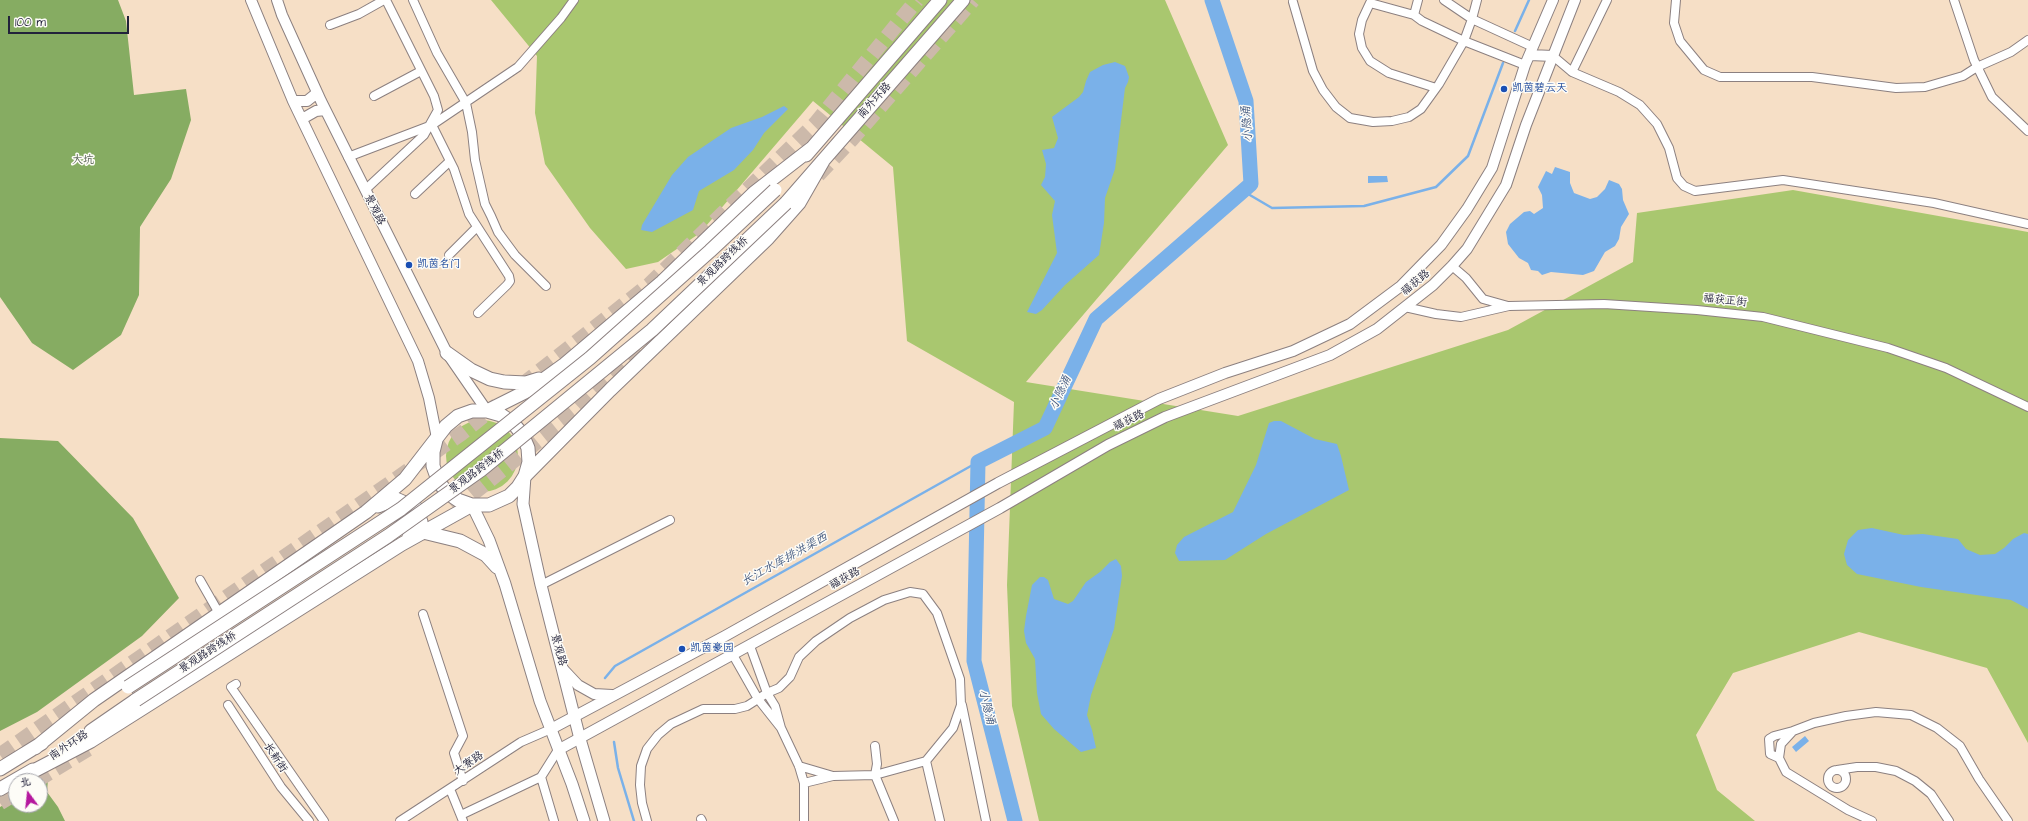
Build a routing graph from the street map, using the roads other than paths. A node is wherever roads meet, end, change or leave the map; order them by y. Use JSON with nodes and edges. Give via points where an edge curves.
{"nodes":[{"id":1,"x":251,"y":0,"type":"edge"},
{"id":2,"x":277,"y":0,"type":"edge"},
{"id":3,"x":385,"y":0,"type":"edge"},
{"id":4,"x":412,"y":0,"type":"edge"},
{"id":5,"x":574,"y":0,"type":"edge"},
{"id":6,"x":940,"y":0,"type":"edge"},
{"id":7,"x":963,"y":0,"type":"edge"},
{"id":8,"x":1418,"y":0,"type":"edge"},
{"id":9,"x":1444,"y":0,"type":"edge"},
{"id":10,"x":1477,"y":0,"type":"edge"},
{"id":11,"x":1553,"y":0,"type":"edge"},
{"id":12,"x":1575,"y":0,"type":"edge"},
{"id":13,"x":1607,"y":0,"type":"edge"},
{"id":14,"x":1676,"y":0,"type":"edge"},
{"id":15,"x":1954,"y":0,"type":"edge"},
{"id":16,"x":1294,"y":1,"type":"edge"},
{"id":17,"x":1371,"y":2,"type":"edge"},
{"id":18,"x":1414,"y":15,"type":"junction"},
{"id":19,"x":1472,"y":19,"type":"junction"},
{"id":20,"x":330,"y":25,"type":"dead end"},
{"id":21,"x":2028,"y":40,"type":"edge"},
{"id":22,"x":1464,"y":41,"type":"junction"},
{"id":23,"x":1531,"y":51,"type":"junction"},
{"id":24,"x":1553,"y":56,"type":"junction"},
{"id":25,"x":1525,"y":65,"type":"junction"},
{"id":26,"x":1978,"y":67,"type":"junction"},
{"id":27,"x":422,"y":72,"type":"junction"},
{"id":28,"x":1572,"y":72,"type":"junction"},
{"id":29,"x":1436,"y":88,"type":"junction"},
{"id":30,"x":317,"y":93,"type":"junction"},
{"id":31,"x":374,"y":96,"type":"dead end"},
{"id":32,"x":293,"y":102,"type":"junction"},
{"id":33,"x":466,"y":103,"type":"junction"},
{"id":34,"x":325,"y":110,"type":"junction"},
{"id":35,"x":302,"y":119,"type":"junction"},
{"id":36,"x":432,"y":125,"type":"junction"},
{"id":37,"x":2028,"y":131,"type":"edge"},
{"id":38,"x":812,"y":148,"type":"junction"},
{"id":39,"x":348,"y":157,"type":"junction"},
{"id":40,"x":450,"y":161,"type":"junction"},
{"id":41,"x":823,"y":161,"type":"junction"},
{"id":42,"x":365,"y":190,"type":"junction"},
{"id":43,"x":774,"y":190,"type":"joint"},
{"id":44,"x":415,"y":194,"type":"dead end"},
{"id":45,"x":786,"y":203,"type":"joint"},
{"id":46,"x":2028,"y":224,"type":"edge"},
{"id":47,"x":477,"y":227,"type":"junction"},
{"id":48,"x":449,"y":255,"type":"dead end"},
{"id":49,"x":1452,"y":266,"type":"junction"},
{"id":50,"x":546,"y":286,"type":"dead end"},
{"id":51,"x":1509,"y":306,"type":"junction"},
{"id":52,"x":1405,"y":307,"type":"junction"},
{"id":53,"x":478,"y":313,"type":"dead end"},
{"id":54,"x":447,"y":353,"type":"junction"},
{"id":55,"x":546,"y":378,"type":"junction"},
{"id":56,"x":2028,"y":407,"type":"edge"},
{"id":57,"x":488,"y":411,"type":"junction"},
{"id":58,"x":437,"y":438,"type":"junction"},
{"id":59,"x":525,"y":476,"type":"junction"},
{"id":60,"x":472,"y":505,"type":"junction"},
{"id":61,"x":366,"y":512,"type":"junction"},
{"id":62,"x":670,"y":520,"type":"dead end"},
{"id":63,"x":424,"y":532,"type":"junction"},
{"id":64,"x":402,"y":544,"type":"junction"},
{"id":65,"x":497,"y":567,"type":"junction"},
{"id":66,"x":200,"y":580,"type":"dead end"},
{"id":67,"x":541,"y":585,"type":"junction"},
{"id":68,"x":423,"y":614,"type":"dead end"},
{"id":69,"x":220,"y":615,"type":"junction"},
{"id":70,"x":750,"y":646,"type":"junction"},
{"id":71,"x":734,"y":655,"type":"junction"},
{"id":72,"x":562,"y":668,"type":"junction"},
{"id":73,"x":236,"y":684,"type":"dead end"},
{"id":74,"x":128,"y":687,"type":"joint"},
{"id":75,"x":767,"y":693,"type":"junction"},
{"id":76,"x":614,"y":694,"type":"junction"},
{"id":77,"x":758,"y":699,"type":"junction"},
{"id":78,"x":136,"y":700,"type":"joint"},
{"id":79,"x":228,"y":705,"type":"dead end"},
{"id":80,"x":962,"y":705,"type":"junction"},
{"id":81,"x":575,"y":715,"type":"junction"},
{"id":82,"x":781,"y":728,"type":"junction"},
{"id":83,"x":551,"y":729,"type":"junction"},
{"id":84,"x":1793,"y":732,"type":"junction"},
{"id":85,"x":580,"y":739,"type":"junction"},
{"id":86,"x":875,"y":746,"type":"dead end"},
{"id":87,"x":35,"y":748,"type":"junction"},
{"id":88,"x":558,"y":750,"type":"junction"},
{"id":89,"x":1778,"y":758,"type":"junction"},
{"id":90,"x":926,"y":761,"type":"junction"},
{"id":91,"x":799,"y":766,"type":"junction"},
{"id":92,"x":1864,"y":767,"type":"junction"},
{"id":93,"x":0,"y":768,"type":"edge"},
{"id":94,"x":1837,"y":770,"type":"junction"},
{"id":95,"x":29,"y":773,"type":"edge"},
{"id":96,"x":30,"y":773,"type":"edge"},
{"id":97,"x":875,"y":775,"type":"junction"},
{"id":98,"x":833,"y":776,"type":"junction"},
{"id":99,"x":541,"y":777,"type":"junction"},
{"id":100,"x":1846,"y":778,"type":"junction"},
{"id":101,"x":463,"y":781,"type":"junction"},
{"id":102,"x":804,"y":783,"type":"junction"},
{"id":103,"x":450,"y":789,"type":"junction"},
{"id":104,"x":462,"y":818,"type":"edge"},
{"id":105,"x":802,"y":820,"type":"edge"},
{"id":106,"x":309,"y":821,"type":"edge"},
{"id":107,"x":324,"y":821,"type":"edge"},
{"id":108,"x":400,"y":821,"type":"edge"},
{"id":109,"x":553,"y":821,"type":"edge"},
{"id":110,"x":584,"y":821,"type":"edge"},
{"id":111,"x":604,"y":821,"type":"edge"},
{"id":112,"x":647,"y":821,"type":"edge"},
{"id":113,"x":894,"y":821,"type":"edge"},
{"id":114,"x":940,"y":821,"type":"edge"},
{"id":115,"x":986,"y":821,"type":"edge"},
{"id":116,"x":1872,"y":821,"type":"edge"},
{"id":117,"x":1949,"y":821,"type":"edge"},
{"id":118,"x":2008,"y":821,"type":"edge"}],
"edges":[{"from":1,"to":32,"type":"street"},
{"from":2,"to":30,"type":"street","name":"景观路"},
{"from":3,"to":20,"type":"street"},
{"from":3,"to":27,"type":"street"},
{"from":4,"to":33,"type":"street","via":[[436,53]]},
{"from":5,"to":33,"type":"street","via":[[518,67]]},
{"from":6,"to":38,"type":"highway","name":"南外环路"},
{"from":7,"to":41,"type":"highway","name":"南外环路"},
{"from":8,"to":18,"type":"street"},
{"from":9,"to":19,"type":"street"},
{"from":10,"to":19,"type":"street"},
{"from":11,"to":23,"type":"street","name":"福获路"},
{"from":12,"to":24,"type":"street","name":"福获路"},
{"from":13,"to":28,"type":"street"},
{"from":14,"to":26,"type":"street","via":[[1674,23],[1680,41],[1704,70],[1720,77],[1812,77],[1896,88],[1925,87],[1963,76]]},
{"from":15,"to":26,"type":"street"},
{"from":16,"to":29,"type":"street","via":[[1313,71],[1336,107],[1350,118],[1373,122],[1409,117],[1421,109]]},
{"from":17,"to":18,"type":"street"},
{"from":17,"to":29,"type":"street","via":[[1362,20],[1359,34],[1362,48],[1370,61],[1389,73]]},
{"from":18,"to":22,"type":"street"},
{"from":19,"to":22,"type":"street"},
{"from":19,"to":23,"type":"street"},
{"from":21,"to":26,"type":"street","via":[[2011,52]]},
{"from":22,"to":25,"type":"street"},
{"from":22,"to":29,"type":"street"},
{"from":23,"to":24,"type":"street"},
{"from":23,"to":25,"type":"street","name":"福获路"},
{"from":24,"to":28,"type":"street"},
{"from":24,"to":49,"type":"street","name":"福获路","via":[[1506,185],[1467,249]]},
{"from":25,"to":76,"type":"street","name":"福获路","via":[[1492,168],[1467,209],[1441,245],[1401,286],[1350,324],[1292,351],[1225,373],[1159,399],[998,483],[726,636]]},
{"from":26,"to":37,"type":"street","via":[[1992,97]]},
{"from":27,"to":31,"type":"street"},
{"from":27,"to":36,"type":"street","via":[[438,105]]},
{"from":28,"to":46,"type":"street","via":[[1619,92],[1640,105],[1657,124],[1669,148],[1677,178],[1684,186],[1695,191],[1783,180],[1934,203]]},
{"from":30,"to":32,"type":"street","via":[[307,101]]},
{"from":30,"to":34,"type":"street","name":"景观路"},
{"from":32,"to":35,"type":"street"},
{"from":33,"to":36,"type":"street"},
{"from":33,"to":50,"type":"street","via":[[474,160],[485,204],[498,232],[515,256]]},
{"from":34,"to":35,"type":"street"},
{"from":34,"to":39,"type":"street","name":"景观路"},
{"from":35,"to":58,"type":"street","via":[[418,361]]},
{"from":36,"to":39,"type":"street"},
{"from":36,"to":40,"type":"street"},
{"from":36,"to":42,"type":"street"},
{"from":38,"to":43,"type":"highway","name":"南外环路"},
{"from":38,"to":55,"type":"highway","via":[[754,193],[662,282]]},
{"from":39,"to":42,"type":"street","name":"景观路"},
{"from":40,"to":44,"type":"street"},
{"from":40,"to":47,"type":"street","via":[[469,214]]},
{"from":41,"to":45,"type":"highway","name":"南外环路"},
{"from":41,"to":59,"type":"highway","via":[[799,203],[768,238]]},
{"from":42,"to":54,"type":"street","name":"景观路"},
{"from":43,"to":74,"type":"highway","name":"景观路跨线桥","bridge":true,"via":[[590,358],[400,509]]},
{"from":45,"to":78,"type":"highway","name":"景观路跨线桥","bridge":true,"via":[[652,330],[481,470],[388,536]]},
{"from":47,"to":48,"type":"street"},
{"from":47,"to":53,"type":"street","via":[[510,281]]},
{"from":49,"to":51,"type":"street","via":[[1484,299]]},
{"from":49,"to":52,"type":"street","name":"福获路"},
{"from":51,"to":52,"type":"street","name":"福获正街","via":[[1461,317]]},
{"from":51,"to":56,"type":"street","name":"福获正街","via":[[1604,304],[1763,316],[1888,348],[1946,368]]},
{"from":52,"to":70,"type":"street","name":"福获路","via":[[1377,329],[1330,355],[1165,417],[1108,444],[1000,508]]},
{"from":54,"to":55,"type":"highway","via":[[471,370],[504,382],[526,383]]},
{"from":54,"to":57,"type":"street","name":"景观路"},
{"from":55,"to":57,"type":"highway"},
{"from":57,"to":58,"type":"highway","via":[[472,411],[458,416]]},
{"from":57,"to":59,"type":"highway","via":[[501,415],[513,423],[522,434],[528,448]]},
{"from":58,"to":60,"type":"highway","via":[[433,466],[438,480],[446,492]]},
{"from":58,"to":61,"type":"highway","via":[[405,479]]},
{"from":59,"to":60,"type":"highway","via":[[509,496],[489,505]]},
{"from":59,"to":67,"type":"main road","name":"景观路","via":[[523,504]]},
{"from":60,"to":63,"type":"highway"},
{"from":60,"to":65,"type":"main road","via":[[489,540]]},
{"from":61,"to":64,"type":"highway","via":[[396,499],[416,508],[421,522]]},
{"from":61,"to":69,"type":"highway"},
{"from":62,"to":67,"type":"street"},
{"from":63,"to":64,"type":"highway"},
{"from":63,"to":65,"type":"highway","via":[[460,541],[486,555]]},
{"from":64,"to":96,"type":"highway","via":[[91,741]]},
{"from":65,"to":83,"type":"main road","via":[[505,584],[540,701]]},
{"from":66,"to":69,"type":"street"},
{"from":67,"to":72,"type":"main road","name":"景观路"},
{"from":68,"to":101,"type":"street","via":[[463,736],[454,753]]},
{"from":69,"to":87,"type":"highway","via":[[94,700]]},
{"from":70,"to":71,"type":"street","name":"福获路"},
{"from":70,"to":75,"type":"street"},
{"from":71,"to":77,"type":"street"},
{"from":71,"to":85,"type":"street","name":"福获路"},
{"from":72,"to":76,"type":"street","via":[[578,685],[594,694]]},
{"from":72,"to":81,"type":"main road","name":"景观路"},
{"from":73,"to":107,"type":"street","via":[[231,687]]},
{"from":74,"to":87,"type":"highway","name":"南外环路"},
{"from":75,"to":77,"type":"street"},
{"from":75,"to":80,"type":"street","via":[[779,688],[790,677],[800,657],[816,640],[884,600],[910,592],[923,594],[937,613],[960,679]]},
{"from":75,"to":82,"type":"street","via":[[775,706]]},
{"from":76,"to":81,"type":"street","name":"福获路"},
{"from":77,"to":82,"type":"street"},
{"from":77,"to":112,"type":"street","via":[[747,706],[735,709],[703,709],[670,724],[658,736],[647,749],[641,766],[641,797]]},
{"from":78,"to":95,"type":"highway","name":"南外环路"},
{"from":79,"to":106,"type":"street","name":"长新街","via":[[281,787]]},
{"from":80,"to":90,"type":"street","via":[[953,728]]},
{"from":80,"to":115,"type":"street"},
{"from":81,"to":83,"type":"street","name":"福获路"},
{"from":81,"to":85,"type":"main road","name":"景观路"},
{"from":82,"to":91,"type":"street"},
{"from":83,"to":88,"type":"main road"},
{"from":83,"to":101,"type":"street","name":"大寮路","via":[[521,742]]},
{"from":84,"to":89,"type":"street","via":[[1781,744]]},
{"from":84,"to":89,"type":"street","via":[[1769,739],[1770,754]]},
{"from":84,"to":118,"type":"street","via":[[1814,723],[1846,716],[1876,712],[1911,715],[1937,728],[1960,746]]},
{"from":85,"to":88,"type":"street","name":"福获路"},
{"from":85,"to":111,"type":"main road","name":"景观路"},
{"from":86,"to":97,"type":"street"},
{"from":87,"to":93,"type":"highway","name":"南外环路"},
{"from":88,"to":99,"type":"street"},
{"from":88,"to":110,"type":"main road"},
{"from":89,"to":116,"type":"street","via":[[1786,772],[1802,783]]},
{"from":90,"to":97,"type":"street"},
{"from":90,"to":114,"type":"street"},
{"from":91,"to":98,"type":"street"},
{"from":91,"to":102,"type":"street"},
{"from":92,"to":94,"type":"street"},
{"from":92,"to":100,"type":"street","via":[[1855,769]]},
{"from":92,"to":117,"type":"street","via":[[1896,771],[1915,781],[1931,794]]},
{"from":94,"to":100,"type":"street","via":[[1844,773]]},
{"from":94,"to":100,"type":"street","via":[[1829,774],[1831,786],[1840,788]]},
{"from":97,"to":98,"type":"street"},
{"from":97,"to":113,"type":"street"},
{"from":98,"to":102,"type":"street"},
{"from":99,"to":104,"type":"street"},
{"from":99,"to":109,"type":"street"},
{"from":101,"to":103,"type":"street","name":"大寮路"},
{"from":102,"to":105,"type":"street"},
{"from":103,"to":104,"type":"street"},
{"from":103,"to":108,"type":"street","name":"大寮路"}]}
